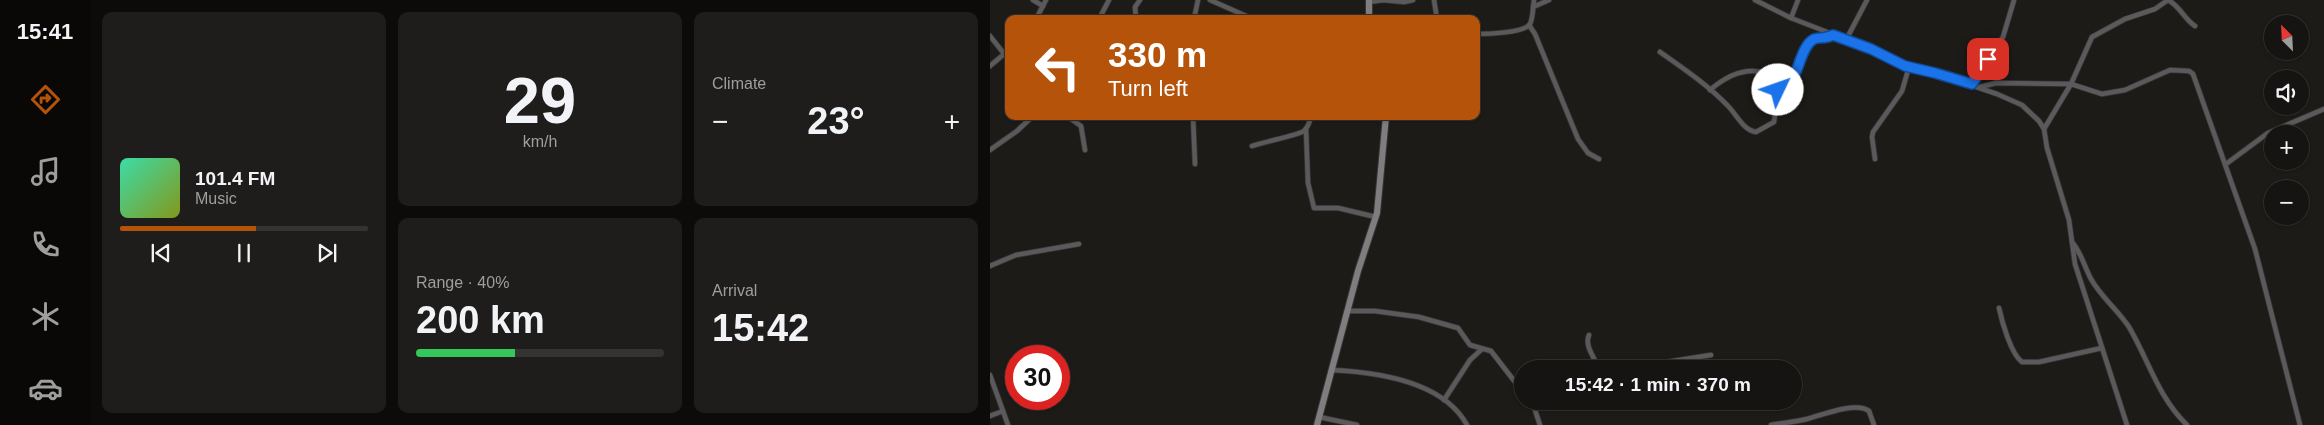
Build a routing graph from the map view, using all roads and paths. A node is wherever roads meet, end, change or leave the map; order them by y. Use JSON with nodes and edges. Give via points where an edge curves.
{"nodes":[{"id":1,"x":1033,"y":0,"type":"edge"},
{"id":2,"x":1046,"y":0,"type":"edge"},
{"id":3,"x":1109,"y":0,"type":"edge"},
{"id":4,"x":1140,"y":0,"type":"edge"},
{"id":5,"x":1198,"y":0,"type":"edge"},
{"id":6,"x":1210,"y":0,"type":"edge"},
{"id":7,"x":1413,"y":0,"type":"edge"},
{"id":8,"x":1434,"y":0,"type":"edge"},
{"id":9,"x":1534,"y":0,"type":"edge"},
{"id":10,"x":1549,"y":0,"type":"edge"},
{"id":11,"x":1756,"y":0,"type":"edge"},
{"id":12,"x":1798,"y":0,"type":"edge"},
{"id":13,"x":1867,"y":0,"type":"edge"},
{"id":14,"x":2014,"y":0,"type":"edge"},
{"id":15,"x":2168,"y":0,"type":"edge"},
{"id":16,"x":1369,"y":1,"type":"edge"},
{"id":17,"x":1043,"y":6,"type":"junction"},
{"id":18,"x":1533,"y":7,"type":"junction"},
{"id":19,"x":1038,"y":15,"type":"edge"},
{"id":20,"x":1101,"y":15,"type":"edge"},
{"id":21,"x":1136,"y":15,"type":"edge"},
{"id":22,"x":1195,"y":15,"type":"edge"},
{"id":23,"x":1243,"y":15,"type":"edge"},
{"id":24,"x":1368,"y":15,"type":"edge"},
{"id":25,"x":1436,"y":15,"type":"edge"},
{"id":26,"x":1791,"y":18,"type":"junction"},
{"id":27,"x":1529,"y":25,"type":"junction"},
{"id":28,"x":2195,"y":26,"type":"dead end"},
{"id":29,"x":1480,"y":34,"type":"edge"},
{"id":30,"x":1833,"y":35,"type":"junction"},
{"id":31,"x":990,"y":36,"type":"edge"},
{"id":32,"x":1846,"y":40,"type":"junction"},
{"id":33,"x":1660,"y":52,"type":"dead end"},
{"id":34,"x":1004,"y":54,"type":"joint"},
{"id":35,"x":990,"y":66,"type":"edge"},
{"id":36,"x":1909,"y":68,"type":"junction"},
{"id":37,"x":1781,"y":81,"type":"junction"},
{"id":38,"x":1972,"y":84,"type":"junction"},
{"id":39,"x":2071,"y":84,"type":"junction"},
{"id":40,"x":1979,"y":87,"type":"junction"},
{"id":41,"x":1710,"y":90,"type":"junction"},
{"id":42,"x":2324,"y":109,"type":"edge"},
{"id":43,"x":1029,"y":120,"type":"edge"},
{"id":44,"x":1073,"y":120,"type":"edge"},
{"id":45,"x":1193,"y":120,"type":"edge"},
{"id":46,"x":1309,"y":120,"type":"edge"},
{"id":47,"x":1386,"y":120,"type":"edge"},
{"id":48,"x":1306,"y":129,"type":"junction"},
{"id":49,"x":2044,"y":129,"type":"junction"},
{"id":50,"x":1252,"y":146,"type":"dead end"},
{"id":51,"x":990,"y":150,"type":"edge"},
{"id":52,"x":1085,"y":150,"type":"dead end"},
{"id":53,"x":1598,"y":159,"type":"dead end"},
{"id":54,"x":1875,"y":159,"type":"dead end"},
{"id":55,"x":1195,"y":164,"type":"dead end"},
{"id":56,"x":2226,"y":164,"type":"junction"},
{"id":57,"x":1376,"y":217,"type":"junction"},
{"id":58,"x":2072,"y":242,"type":"junction"},
{"id":59,"x":1079,"y":244,"type":"dead end"},
{"id":60,"x":990,"y":265,"type":"edge"},
{"id":61,"x":1999,"y":308,"type":"dead end"},
{"id":62,"x":1348,"y":311,"type":"junction"},
{"id":63,"x":1589,"y":335,"type":"dead end"},
{"id":64,"x":2102,"y":348,"type":"junction"},
{"id":65,"x":1482,"y":349,"type":"junction"},
{"id":66,"x":1711,"y":355,"type":"dead end"},
{"id":67,"x":1595,"y":360,"type":"edge"},
{"id":68,"x":1679,"y":360,"type":"edge"},
{"id":69,"x":1331,"y":370,"type":"junction"},
{"id":70,"x":990,"y":375,"type":"edge"},
{"id":71,"x":1514,"y":381,"type":"edge"},
{"id":72,"x":1444,"y":400,"type":"junction"},
{"id":73,"x":1535,"y":410,"type":"edge"},
{"id":74,"x":1003,"y":411,"type":"junction"},
{"id":75,"x":990,"y":416,"type":"edge"},
{"id":76,"x":1319,"y":417,"type":"junction"},
{"id":77,"x":1785,"y":424,"type":"edge"},
{"id":78,"x":1008,"y":425,"type":"edge"},
{"id":79,"x":1317,"y":425,"type":"edge"},
{"id":80,"x":1357,"y":425,"type":"edge"},
{"id":81,"x":1467,"y":425,"type":"edge"},
{"id":82,"x":1540,"y":425,"type":"edge"},
{"id":83,"x":1771,"y":425,"type":"edge"},
{"id":84,"x":1874,"y":425,"type":"edge"},
{"id":85,"x":2127,"y":425,"type":"edge"},
{"id":86,"x":2187,"y":425,"type":"edge"},
{"id":87,"x":2300,"y":425,"type":"edge"}],
"edges":[{"from":1,"to":17,"type":"street"},
{"from":2,"to":17,"type":"street"},
{"from":3,"to":20,"type":"street"},
{"from":4,"to":21,"type":"street","via":[[1135,7]]},
{"from":5,"to":22,"type":"street"},
{"from":6,"to":23,"type":"street"},
{"from":7,"to":16,"type":"street"},
{"from":8,"to":25,"type":"street"},
{"from":9,"to":18,"type":"street"},
{"from":10,"to":18,"type":"street"},
{"from":11,"to":26,"type":"street"},
{"from":12,"to":26,"type":"street"},
{"from":13,"to":32,"type":"street"},
{"from":14,"to":38,"type":"street","via":[[2002,37]]},
{"from":15,"to":28,"type":"street"},
{"from":15,"to":39,"type":"street","via":[[2092,37]]},
{"from":16,"to":24,"type":"main road"},
{"from":17,"to":19,"type":"street"},
{"from":18,"to":27,"type":"street"},
{"from":26,"to":30,"type":"street"},
{"from":27,"to":29,"type":"street","via":[[1497,34]]},
{"from":27,"to":53,"type":"street","via":[[1578,139],[1588,153]]},
{"from":30,"to":32,"type":"street"},
{"from":30,"to":37,"type":"street","via":[[1810,42],[1795,74]]},
{"from":31,"to":34,"type":"street"},
{"from":32,"to":36,"type":"street"},
{"from":33,"to":41,"type":"street"},
{"from":34,"to":35,"type":"street"},
{"from":36,"to":38,"type":"street"},
{"from":36,"to":54,"type":"street","via":[[1902,91],[1873,132]]},
{"from":37,"to":41,"type":"street","via":[[1770,74],[1748,70],[1720,81]]},
{"from":37,"to":41,"type":"street","via":[[1774,122],[1756,132],[1746,129]]},
{"from":38,"to":40,"type":"street"},
{"from":39,"to":40,"type":"street","via":[[1996,83]]},
{"from":39,"to":49,"type":"street"},
{"from":39,"to":56,"type":"street","via":[[2104,94],[2132,87],[2160,73],[2188,71],[2194,76]]},
{"from":40,"to":49,"type":"street","via":[[2022,105]]},
{"from":42,"to":56,"type":"street","via":[[2268,133]]},
{"from":43,"to":51,"type":"street"},
{"from":44,"to":52,"type":"street","via":[[1081,126]]},
{"from":45,"to":55,"type":"street"},
{"from":46,"to":48,"type":"street"},
{"from":47,"to":57,"type":"main road"},
{"from":48,"to":50,"type":"street"},
{"from":48,"to":57,"type":"street","via":[[1308,183],[1314,208],[1338,208]]},
{"from":49,"to":58,"type":"street"},
{"from":56,"to":87,"type":"street","via":[[2255,249]]},
{"from":57,"to":62,"type":"main road"},
{"from":58,"to":64,"type":"street","via":[[2074,261]]},
{"from":58,"to":86,"type":"street","via":[[2082,254],[2096,286],[2130,330],[2156,385]]},
{"from":59,"to":60,"type":"street","via":[[1021,254]]},
{"from":61,"to":64,"type":"street","via":[[2005,330],[2022,362],[2039,362]]},
{"from":62,"to":65,"type":"street","via":[[1419,317],[1453,326],[1470,344]]},
{"from":62,"to":69,"type":"main road"},
{"from":63,"to":67,"type":"street","via":[[1589,347]]},
{"from":64,"to":85,"type":"street"},
{"from":65,"to":71,"type":"street","via":[[1491,351]]},
{"from":65,"to":72,"type":"street","via":[[1470,360]]},
{"from":66,"to":68,"type":"street"},
{"from":69,"to":72,"type":"street","via":[[1410,382]]},
{"from":69,"to":76,"type":"main road"},
{"from":70,"to":74,"type":"street"},
{"from":72,"to":81,"type":"street"},
{"from":73,"to":82,"type":"street"},
{"from":74,"to":75,"type":"street"},
{"from":74,"to":78,"type":"street"},
{"from":76,"to":79,"type":"main road"},
{"from":76,"to":80,"type":"street"},
{"from":77,"to":83,"type":"street"},
{"from":77,"to":84,"type":"street","via":[[1862,407],[1869,411]]}]}
